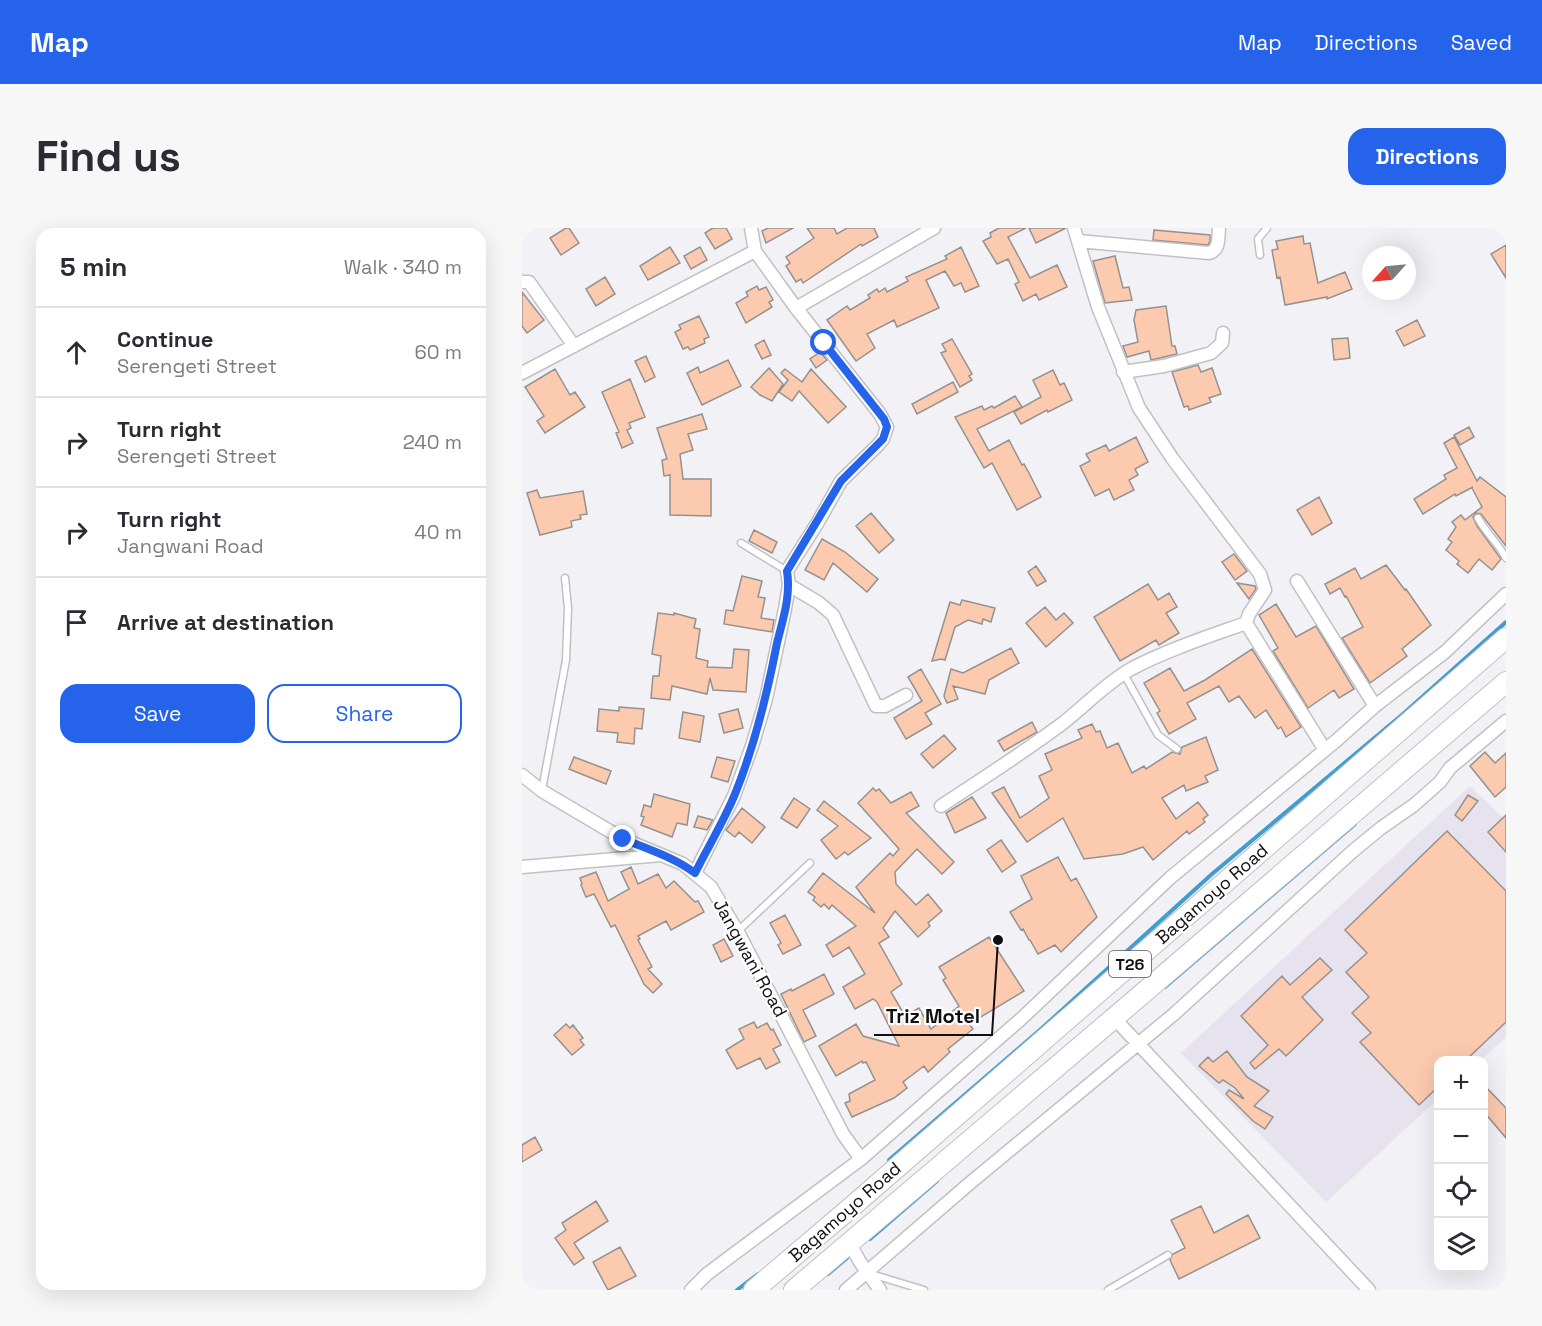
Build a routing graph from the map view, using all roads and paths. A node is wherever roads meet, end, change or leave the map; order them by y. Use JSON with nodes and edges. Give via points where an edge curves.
{"nodes":[{"id":1,"x":751,"y":228,"type":"edge"},
{"id":2,"x":934,"y":228,"type":"edge"},
{"id":3,"x":1219,"y":228,"type":"edge"},
{"id":4,"x":1267,"y":228,"type":"edge"},
{"id":5,"x":1076,"y":234,"type":"edge"},
{"id":6,"x":755,"y":251,"type":"junction"},
{"id":7,"x":1260,"y":255,"type":"dead end"},
{"id":8,"x":522,"y":282,"type":"edge"},
{"id":9,"x":796,"y":308,"type":"junction"},
{"id":10,"x":1222,"y":333,"type":"dead end"},
{"id":11,"x":574,"y":346,"type":"junction"},
{"id":12,"x":1123,"y":372,"type":"junction"},
{"id":13,"x":522,"y":373,"type":"edge"},
{"id":14,"x":1478,"y":518,"type":"dead end"},
{"id":15,"x":741,"y":543,"type":"dead end"},
{"id":16,"x":1506,"y":558,"type":"edge"},
{"id":17,"x":787,"y":571,"type":"junction"},
{"id":18,"x":565,"y":578,"type":"dead end"},
{"id":19,"x":1297,"y":581,"type":"dead end"},
{"id":20,"x":789,"y":585,"type":"junction"},
{"id":21,"x":1506,"y":594,"type":"edge"},
{"id":22,"x":1246,"y":623,"type":"junction"},
{"id":23,"x":1506,"y":638,"type":"edge"},
{"id":24,"x":1124,"y":674,"type":"junction"},
{"id":25,"x":1506,"y":682,"type":"edge"},
{"id":26,"x":906,"y":695,"type":"dead end"},
{"id":27,"x":1375,"y":706,"type":"junction"},
{"id":28,"x":1506,"y":721,"type":"edge"},
{"id":29,"x":1177,"y":749,"type":"dead end"},
{"id":30,"x":1325,"y":750,"type":"junction"},
{"id":31,"x":522,"y":775,"type":"edge"},
{"id":32,"x":542,"y":791,"type":"junction"},
{"id":33,"x":941,"y":806,"type":"dead end"},
{"id":34,"x":665,"y":855,"type":"junction"},
{"id":35,"x":810,"y":863,"type":"dead end"},
{"id":36,"x":522,"y":867,"type":"edge"},
{"id":37,"x":695,"y":873,"type":"junction"},
{"id":38,"x":738,"y":932,"type":"junction"},
{"id":39,"x":1114,"y":1018,"type":"junction"},
{"id":40,"x":1139,"y":1045,"type":"junction"},
{"id":41,"x":861,"y":1159,"type":"junction"},
{"id":42,"x":849,"y":1242,"type":"junction"},
{"id":43,"x":1168,"y":1255,"type":"dead end"},
{"id":44,"x":867,"y":1273,"type":"junction"},
{"id":45,"x":691,"y":1290,"type":"edge"},
{"id":46,"x":754,"y":1290,"type":"edge"},
{"id":47,"x":794,"y":1290,"type":"edge"},
{"id":48,"x":846,"y":1290,"type":"edge"},
{"id":49,"x":880,"y":1290,"type":"edge"},
{"id":50,"x":924,"y":1290,"type":"edge"},
{"id":51,"x":1108,"y":1290,"type":"edge"},
{"id":52,"x":1369,"y":1290,"type":"edge"}],
"edges":[{"from":1,"to":6,"type":"street"},
{"from":2,"to":9,"type":"street"},
{"from":3,"to":5,"type":"street","via":[[1218,247],[1209,254]]},
{"from":4,"to":7,"type":"lane","via":[[1258,239]]},
{"from":5,"to":12,"type":"street"},
{"from":6,"to":9,"type":"street"},
{"from":6,"to":11,"type":"street"},
{"from":8,"to":11,"type":"street","via":[[529,282]]},
{"from":9,"to":17,"type":"street","via":[[887,427],[878,445],[841,481]]},
{"from":10,"to":12,"type":"street","via":[[1222,344],[1211,353]]},
{"from":11,"to":13,"type":"street"},
{"from":12,"to":22,"type":"street","via":[[1139,408],[1165,448],[1260,574],[1265,590]]},
{"from":14,"to":16,"type":"lane"},
{"from":15,"to":17,"type":"lane"},
{"from":17,"to":20,"type":"street"},
{"from":18,"to":32,"type":"lane","via":[[566,660]]},
{"from":19,"to":27,"type":"street"},
{"from":20,"to":26,"type":"street","via":[[833,615],[876,706]]},
{"from":20,"to":37,"type":"street","via":[[753,743],[734,796]]},
{"from":21,"to":27,"type":"street","via":[[1445,652]]},
{"from":22,"to":24,"type":"street","via":[[1163,654]]},
{"from":22,"to":30,"type":"street"},
{"from":23,"to":46,"type":"highway","name":"Bagamoyo Road","number":"T26"},
{"from":24,"to":29,"type":"lane","via":[[1158,735]]},
{"from":24,"to":33,"type":"street","via":[[1036,743]]},
{"from":25,"to":39,"type":"highway","name":"Bagamoyo Road","number":"T26"},
{"from":27,"to":30,"type":"street"},
{"from":28,"to":40,"type":"street","via":[[1450,768],[1440,782],[1353,851]]},
{"from":30,"to":41,"type":"street","via":[[1170,878],[1012,1027]]},
{"from":31,"to":32,"type":"street","name":"Jangwani Road"},
{"from":32,"to":34,"type":"street","name":"Jangwani Road","via":[[623,839]]},
{"from":34,"to":36,"type":"street"},
{"from":34,"to":37,"type":"street","name":"Jangwani Road"},
{"from":35,"to":38,"type":"lane"},
{"from":37,"to":38,"type":"street","name":"Jangwani Road","via":[[711,887]]},
{"from":38,"to":41,"type":"street","name":"Jangwani Road","via":[[843,1134]]},
{"from":39,"to":40,"type":"street"},
{"from":39,"to":42,"type":"highway","name":"Bagamoyo Road","number":"T26"},
{"from":40,"to":44,"type":"street"},
{"from":40,"to":52,"type":"street"},
{"from":41,"to":45,"type":"street","via":[[706,1274]]},
{"from":42,"to":44,"type":"street"},
{"from":42,"to":47,"type":"highway","name":"Bagamoyo Road","number":"T26"},
{"from":43,"to":51,"type":"lane"},
{"from":44,"to":48,"type":"street"},
{"from":44,"to":49,"type":"street"},
{"from":44,"to":50,"type":"lane"}]}
